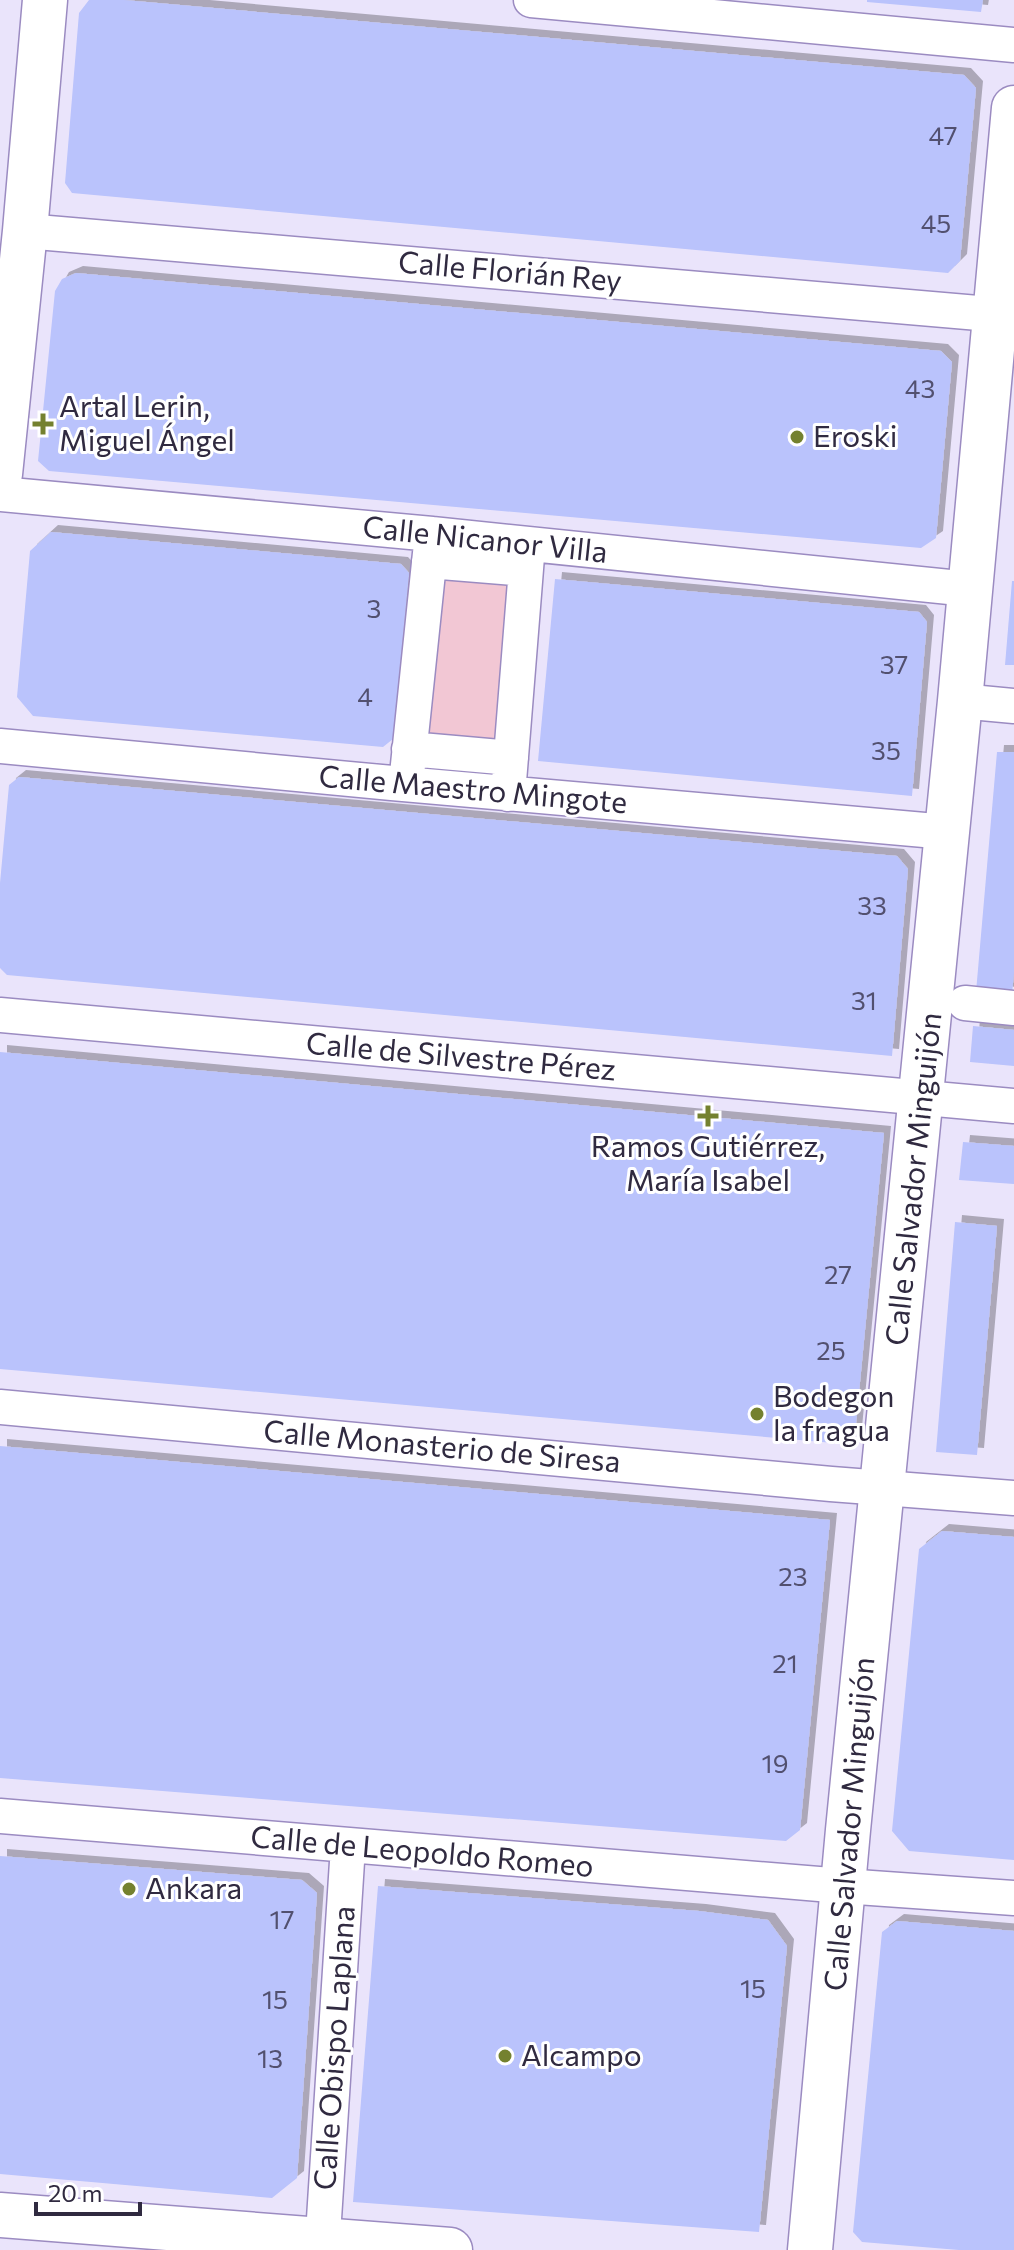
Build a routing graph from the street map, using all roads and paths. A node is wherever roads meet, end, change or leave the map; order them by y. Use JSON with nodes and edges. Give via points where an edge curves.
{"nodes":[{"id":1,"x":45,"y":0,"type":"edge"},
{"id":2,"x":531,"y":0,"type":"edge"},
{"id":3,"x":579,"y":2,"type":"edge"},
{"id":4,"x":1014,"y":45,"type":"edge"},
{"id":5,"x":1014,"y":108,"type":"edge"},
{"id":6,"x":25,"y":231,"type":"junction"},
{"id":7,"x":1004,"y":315,"type":"edge"},
{"id":8,"x":5,"y":370,"type":"edge"},
{"id":9,"x":0,"y":474,"type":"edge"},
{"id":10,"x":0,"y":494,"type":"edge"},
{"id":11,"x":430,"y":547,"type":"junction"},
{"id":12,"x":527,"y":557,"type":"junction"},
{"id":13,"x":969,"y":589,"type":"junction"},
{"id":14,"x":960,"y":701,"type":"junction"},
{"id":15,"x":1014,"y":706,"type":"edge"},
{"id":16,"x":0,"y":746,"type":"edge"},
{"id":17,"x":409,"y":749,"type":"junction"},
{"id":18,"x":511,"y":758,"type":"junction"},
{"id":19,"x":406,"y":784,"type":"junction"},
{"id":20,"x":508,"y":794,"type":"junction"},
{"id":21,"x":947,"y":832,"type":"junction"},
{"id":22,"x":965,"y":1003,"type":"dead end"},
{"id":23,"x":1014,"y":1008,"type":"edge"},
{"id":24,"x":0,"y":1015,"type":"edge"},
{"id":25,"x":922,"y":1098,"type":"junction"},
{"id":26,"x":1014,"y":1106,"type":"edge"},
{"id":27,"x":0,"y":1407,"type":"edge"},
{"id":28,"x":884,"y":1488,"type":"junction"},
{"id":29,"x":1014,"y":1498,"type":"edge"},
{"id":30,"x":0,"y":1816,"type":"edge"},
{"id":31,"x":348,"y":1846,"type":"junction"},
{"id":32,"x":843,"y":1886,"type":"junction"},
{"id":33,"x":1014,"y":1898,"type":"edge"},
{"id":34,"x":0,"y":2215,"type":"edge"},
{"id":35,"x":323,"y":2245,"type":"edge"},
{"id":36,"x":450,"y":2250,"type":"edge"},
{"id":37,"x":810,"y":2250,"type":"edge"}],
"edges":[{"from":1,"to":6,"type":"street"},
{"from":2,"to":3,"type":"street"},
{"from":3,"to":4,"type":"street"},
{"from":5,"to":7,"type":"street","name":"Calle Salvador Minguijón"},
{"from":6,"to":7,"type":"street","name":"Calle Florián Rey"},
{"from":6,"to":8,"type":"street"},
{"from":7,"to":13,"type":"street","name":"Calle Salvador Minguijón"},
{"from":8,"to":9,"type":"street"},
{"from":10,"to":11,"type":"street","name":"Calle Nicanor Villa"},
{"from":11,"to":12,"type":"street","name":"Calle Nicanor Villa"},
{"from":11,"to":17,"type":"street"},
{"from":12,"to":13,"type":"street","name":"Calle Nicanor Villa"},
{"from":12,"to":18,"type":"street"},
{"from":13,"to":14,"type":"street","name":"Calle Salvador Minguijón"},
{"from":14,"to":15,"type":"street"},
{"from":14,"to":21,"type":"street","name":"Calle Salvador Minguijón"},
{"from":16,"to":19,"type":"street","name":"Calle Maestro Mingote"},
{"from":17,"to":18,"type":"street"},
{"from":17,"to":19,"type":"street"},
{"from":18,"to":20,"type":"street"},
{"from":19,"to":20,"type":"street","name":"Calle Maestro Mingote"},
{"from":20,"to":21,"type":"street","name":"Calle Maestro Mingote"},
{"from":21,"to":25,"type":"street","name":"Calle Salvador Minguijón"},
{"from":22,"to":23,"type":"street"},
{"from":24,"to":25,"type":"street","name":"Calle de Silvestre Pérez"},
{"from":25,"to":26,"type":"street","name":"Calle de Silvestre Pérez"},
{"from":25,"to":28,"type":"street","name":"Calle Salvador Minguijón"},
{"from":27,"to":28,"type":"street","name":"Calle Monasterio de Siresa"},
{"from":28,"to":29,"type":"street","name":"Calle Monasterio de Siresa"},
{"from":28,"to":32,"type":"street","name":"Calle Salvador Minguijón"},
{"from":30,"to":31,"type":"street","name":"Calle de Leopoldo Romeo"},
{"from":31,"to":32,"type":"street","name":"Calle de Leopoldo Romeo"},
{"from":31,"to":35,"type":"street","name":"Calle Obispo Laplana"},
{"from":32,"to":33,"type":"street","name":"Calle de Leopoldo Romeo"},
{"from":32,"to":37,"type":"street","name":"Calle Salvador Minguijón"},
{"from":34,"to":35,"type":"street"},
{"from":35,"to":36,"type":"street"}]}
